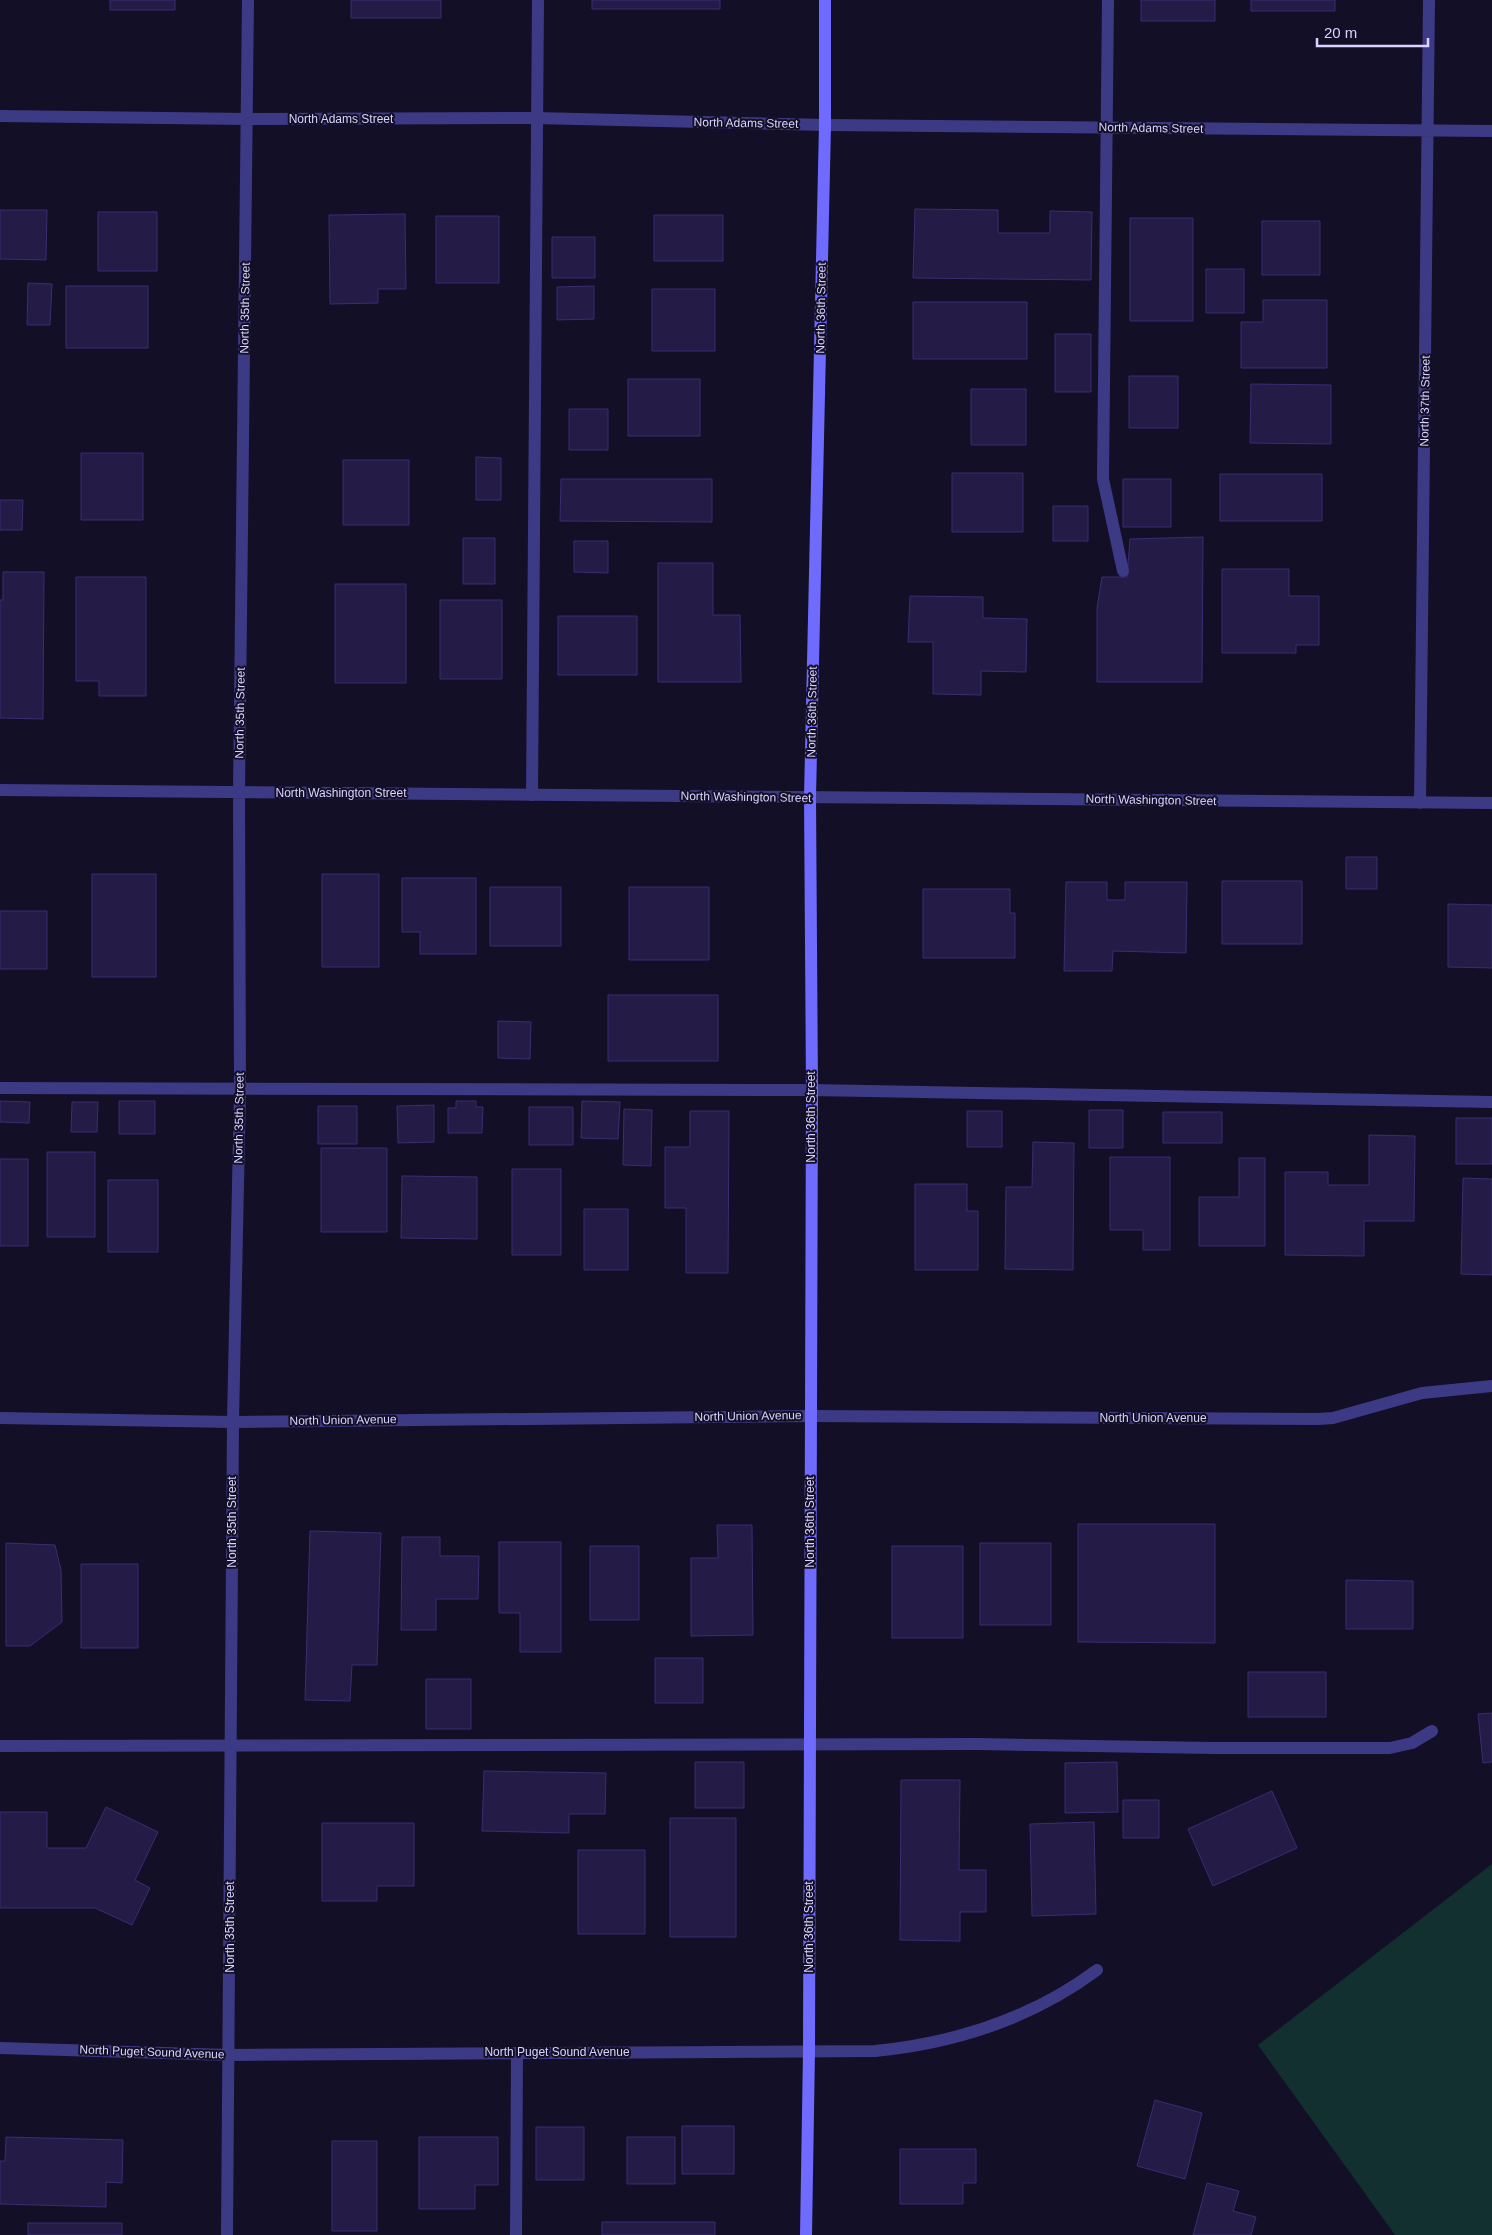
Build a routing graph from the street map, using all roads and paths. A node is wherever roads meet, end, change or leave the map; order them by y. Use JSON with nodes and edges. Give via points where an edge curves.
{"nodes":[{"id":1,"x":248,"y":0,"type":"edge"},
{"id":2,"x":538,"y":0,"type":"edge"},
{"id":3,"x":824,"y":0,"type":"edge"},
{"id":4,"x":1108,"y":0,"type":"edge"},
{"id":5,"x":1429,"y":0,"type":"edge"},
{"id":6,"x":0,"y":116,"type":"edge"},
{"id":7,"x":536,"y":118,"type":"junction"},
{"id":8,"x":248,"y":119,"type":"junction"},
{"id":9,"x":825,"y":125,"type":"junction"},
{"id":10,"x":1107,"y":127,"type":"junction"},
{"id":11,"x":1428,"y":131,"type":"junction"},
{"id":12,"x":1492,"y":131,"type":"edge"},
{"id":13,"x":1123,"y":571,"type":"dead end"},
{"id":14,"x":0,"y":790,"type":"edge"},
{"id":15,"x":239,"y":792,"type":"junction"},
{"id":16,"x":532,"y":795,"type":"junction"},
{"id":17,"x":810,"y":797,"type":"junction"},
{"id":18,"x":1420,"y":803,"type":"junction"},
{"id":19,"x":1492,"y":803,"type":"edge"},
{"id":20,"x":0,"y":1088,"type":"edge"},
{"id":21,"x":240,"y":1090,"type":"junction"},
{"id":22,"x":812,"y":1090,"type":"junction"},
{"id":23,"x":1492,"y":1102,"type":"edge"},
{"id":24,"x":1492,"y":1386,"type":"edge"},
{"id":25,"x":810,"y":1416,"type":"junction"},
{"id":26,"x":0,"y":1418,"type":"edge"},
{"id":27,"x":233,"y":1422,"type":"junction"},
{"id":28,"x":1432,"y":1731,"type":"dead end"},
{"id":29,"x":231,"y":1745,"type":"junction"},
{"id":30,"x":810,"y":1745,"type":"junction"},
{"id":31,"x":0,"y":1746,"type":"edge"},
{"id":32,"x":1097,"y":1970,"type":"dead end"},
{"id":33,"x":0,"y":2048,"type":"edge"},
{"id":34,"x":809,"y":2051,"type":"junction"},
{"id":35,"x":517,"y":2053,"type":"junction"},
{"id":36,"x":229,"y":2055,"type":"junction"},
{"id":37,"x":227,"y":2235,"type":"edge"},
{"id":38,"x":516,"y":2235,"type":"edge"},
{"id":39,"x":806,"y":2235,"type":"edge"}],
"edges":[{"from":1,"to":8,"type":"street","name":"North 35th Street"},
{"from":2,"to":7,"type":"street"},
{"from":3,"to":9,"type":"street","name":"North 36th Street"},
{"from":4,"to":10,"type":"street"},
{"from":5,"to":11,"type":"street","name":"North 37th Street"},
{"from":6,"to":8,"type":"street","name":"North Adams Street"},
{"from":7,"to":8,"type":"street","name":"North Adams Street"},
{"from":7,"to":9,"type":"street","name":"North Adams Street"},
{"from":7,"to":16,"type":"street"},
{"from":8,"to":15,"type":"street","name":"North 35th Street"},
{"from":9,"to":10,"type":"street","name":"North Adams Street"},
{"from":9,"to":17,"type":"street","name":"North 36th Street"},
{"from":10,"to":11,"type":"street","name":"North Adams Street"},
{"from":10,"to":13,"type":"street","via":[[1103,479]]},
{"from":11,"to":12,"type":"street","name":"North Adams Street"},
{"from":11,"to":18,"type":"street","name":"North 37th Street"},
{"from":14,"to":15,"type":"street","name":"North Washington Street"},
{"from":15,"to":16,"type":"street","name":"North Washington Street"},
{"from":15,"to":21,"type":"street","name":"North 35th Street"},
{"from":16,"to":17,"type":"street","name":"North Washington Street"},
{"from":17,"to":18,"type":"street","name":"North Washington Street"},
{"from":17,"to":22,"type":"street","name":"North 36th Street"},
{"from":18,"to":19,"type":"street","name":"North Washington Street"},
{"from":20,"to":21,"type":"street"},
{"from":21,"to":22,"type":"street"},
{"from":21,"to":27,"type":"street","name":"North 35th Street"},
{"from":22,"to":23,"type":"street"},
{"from":22,"to":25,"type":"street","name":"North 36th Street"},
{"from":24,"to":25,"type":"street","name":"North Union Avenue","via":[[1422,1393],[1333,1418]]},
{"from":25,"to":27,"type":"street","name":"North Union Avenue"},
{"from":25,"to":30,"type":"street","name":"North 36th Street"},
{"from":26,"to":27,"type":"street","name":"North Union Avenue"},
{"from":27,"to":29,"type":"street","name":"North 35th Street"},
{"from":28,"to":30,"type":"street","via":[[1412,1743],[1390,1748]]},
{"from":29,"to":30,"type":"street"},
{"from":29,"to":31,"type":"street"},
{"from":29,"to":36,"type":"street","name":"North 35th Street"},
{"from":30,"to":34,"type":"street","name":"North 36th Street"},
{"from":32,"to":34,"type":"street","name":"North Puget Sound Avenue","via":[[1076,1986],[1023,2014],[952,2039],[875,2051]]},
{"from":33,"to":36,"type":"street","name":"North Puget Sound Avenue"},
{"from":34,"to":35,"type":"street","name":"North Puget Sound Avenue"},
{"from":34,"to":39,"type":"street","name":"North 36th Street"},
{"from":35,"to":36,"type":"street","name":"North Puget Sound Avenue"},
{"from":35,"to":38,"type":"street"},
{"from":36,"to":37,"type":"street","name":"North 35th Street"}]}
